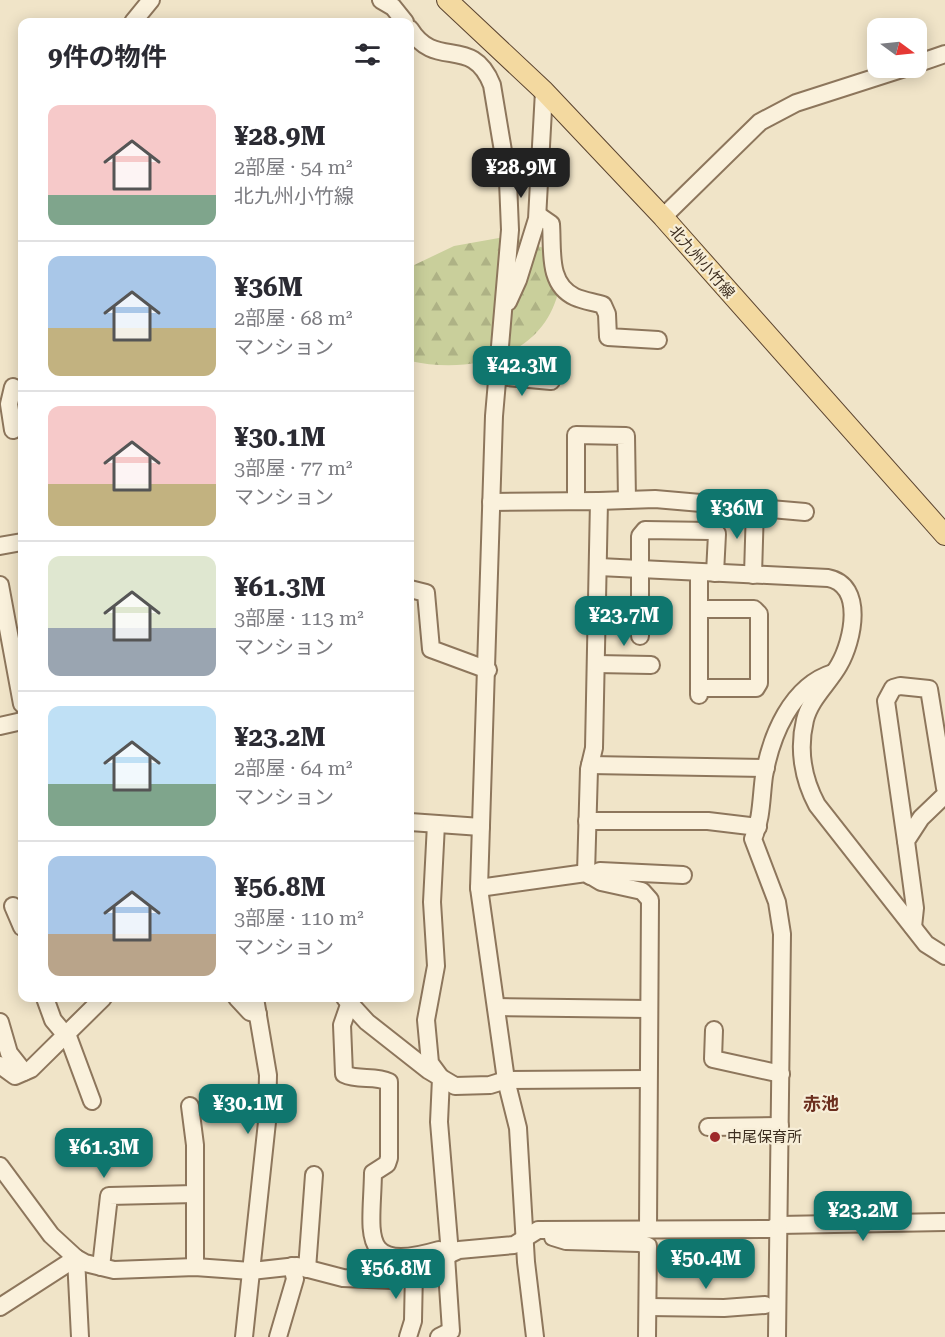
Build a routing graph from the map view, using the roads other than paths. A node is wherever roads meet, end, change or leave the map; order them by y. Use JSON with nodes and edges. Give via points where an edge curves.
{"nodes":[{"id":1,"x":151,"y":0,"type":"edge"},
{"id":2,"x":381,"y":0,"type":"edge"},
{"id":3,"x":447,"y":0,"type":"edge"},
{"id":4,"x":136,"y":18,"type":"edge"},
{"id":5,"x":402,"y":18,"type":"edge"},
{"id":6,"x":414,"y":36,"type":"edge"},
{"id":7,"x":945,"y":54,"type":"edge"},
{"id":8,"x":927,"y":60,"type":"edge"},
{"id":9,"x":874,"y":78,"type":"edge"},
{"id":10,"x":544,"y":92,"type":"junction"},
{"id":11,"x":538,"y":215,"type":"junction"},
{"id":12,"x":663,"y":217,"type":"junction"},
{"id":13,"x":504,"y":311,"type":"junction"},
{"id":14,"x":658,"y":340,"type":"dead end"},
{"id":15,"x":496,"y":376,"type":"junction"},
{"id":16,"x":551,"y":381,"type":"dead end"},
{"id":17,"x":12,"y":387,"type":"edge"},
{"id":18,"x":12,"y":431,"type":"edge"},
{"id":19,"x":627,"y":500,"type":"junction"},
{"id":20,"x":576,"y":501,"type":"junction"},
{"id":21,"x":599,"y":501,"type":"junction"},
{"id":22,"x":491,"y":502,"type":"junction"},
{"id":23,"x":755,"y":507,"type":"junction"},
{"id":24,"x":805,"y":512,"type":"dead end"},
{"id":25,"x":945,"y":535,"type":"edge"},
{"id":26,"x":18,"y":543,"type":"edge"},
{"id":27,"x":0,"y":546,"type":"edge"},
{"id":28,"x":598,"y":567,"type":"junction"},
{"id":29,"x":641,"y":569,"type":"junction"},
{"id":30,"x":707,"y":573,"type":"junction"},
{"id":31,"x":753,"y":575,"type":"junction"},
{"id":32,"x":0,"y":585,"type":"edge"},
{"id":33,"x":414,"y":590,"type":"edge"},
{"id":34,"x":699,"y":609,"type":"junction"},
{"id":35,"x":640,"y":636,"type":"dead end"},
{"id":36,"x":17,"y":641,"type":"edge"},
{"id":37,"x":596,"y":664,"type":"junction"},
{"id":38,"x":651,"y":665,"type":"dead end"},
{"id":39,"x":488,"y":670,"type":"junction"},
{"id":40,"x":833,"y":673,"type":"junction"},
{"id":41,"x":18,"y":722,"type":"edge"},
{"id":42,"x":0,"y":726,"type":"edge"},
{"id":43,"x":590,"y":765,"type":"junction"},
{"id":44,"x":766,"y":768,"type":"junction"},
{"id":45,"x":945,"y":788,"type":"edge"},
{"id":46,"x":945,"y":795,"type":"edge"},
{"id":47,"x":587,"y":821,"type":"junction"},
{"id":48,"x":414,"y":822,"type":"edge"},
{"id":49,"x":436,"y":824,"type":"junction"},
{"id":50,"x":481,"y":827,"type":"junction"},
{"id":51,"x":758,"y":827,"type":"junction"},
{"id":52,"x":906,"y":841,"type":"junction"},
{"id":53,"x":588,"y":874,"type":"junction"},
{"id":54,"x":683,"y":876,"type":"dead end"},
{"id":55,"x":479,"y":888,"type":"junction"},
{"id":56,"x":13,"y":906,"type":"dead end"},
{"id":57,"x":18,"y":918,"type":"edge"},
{"id":58,"x":914,"y":927,"type":"junction"},
{"id":59,"x":945,"y":956,"type":"edge"},
{"id":60,"x":46,"y":1002,"type":"edge"},
{"id":61,"x":98,"y":1002,"type":"edge"},
{"id":62,"x":241,"y":1002,"type":"edge"},
{"id":63,"x":348,"y":1002,"type":"edge"},
{"id":64,"x":350,"y":1002,"type":"edge"},
{"id":65,"x":256,"y":1006,"type":"edge"},
{"id":66,"x":496,"y":1007,"type":"junction"},
{"id":67,"x":648,"y":1009,"type":"junction"},
{"id":68,"x":0,"y":1022,"type":"edge"},
{"id":69,"x":714,"y":1030,"type":"dead end"},
{"id":70,"x":65,"y":1032,"type":"junction"},
{"id":71,"x":0,"y":1065,"type":"edge"},
{"id":72,"x":24,"y":1072,"type":"junction"},
{"id":73,"x":780,"y":1074,"type":"junction"},
{"id":74,"x":441,"y":1078,"type":"junction"},
{"id":75,"x":647,"y":1079,"type":"junction"},
{"id":76,"x":506,"y":1080,"type":"junction"},
{"id":77,"x":92,"y":1101,"type":"dead end"},
{"id":78,"x":190,"y":1106,"type":"dead end"},
{"id":79,"x":780,"y":1126,"type":"junction"},
{"id":80,"x":708,"y":1127,"type":"dead end"},
{"id":81,"x":0,"y":1167,"type":"edge"},
{"id":82,"x":314,"y":1175,"type":"dead end"},
{"id":83,"x":195,"y":1194,"type":"junction"},
{"id":84,"x":945,"y":1222,"type":"edge"},
{"id":85,"x":779,"y":1225,"type":"junction"},
{"id":86,"x":648,"y":1228,"type":"junction"},
{"id":87,"x":552,"y":1230,"type":"junction"},
{"id":88,"x":524,"y":1237,"type":"junction"},
{"id":89,"x":449,"y":1253,"type":"junction"},
{"id":90,"x":76,"y":1258,"type":"junction"},
{"id":91,"x":100,"y":1267,"type":"junction"},
{"id":92,"x":195,"y":1267,"type":"junction"},
{"id":93,"x":299,"y":1267,"type":"junction"},
{"id":94,"x":414,"y":1270,"type":"junction"},
{"id":95,"x":251,"y":1271,"type":"junction"},
{"id":96,"x":765,"y":1305,"type":"dead end"},
{"id":97,"x":0,"y":1307,"type":"edge"},
{"id":98,"x":648,"y":1307,"type":"junction"},
{"id":99,"x":80,"y":1337,"type":"edge"},
{"id":100,"x":244,"y":1337,"type":"edge"},
{"id":101,"x":278,"y":1337,"type":"edge"},
{"id":102,"x":408,"y":1337,"type":"edge"},
{"id":103,"x":439,"y":1337,"type":"edge"},
{"id":104,"x":535,"y":1337,"type":"edge"},
{"id":105,"x":647,"y":1337,"type":"edge"},
{"id":106,"x":777,"y":1337,"type":"edge"}],
"edges":[{"from":1,"to":4,"type":"street"},
{"from":2,"to":5,"type":"street"},
{"from":3,"to":10,"type":"main road","name":"北九州小竹線"},
{"from":6,"to":13,"type":"street","via":[[432,52],[460,54],[475,60],[492,85],[508,181],[510,230]]},
{"from":7,"to":8,"type":"street"},
{"from":9,"to":12,"type":"street","via":[[796,103],[760,122]]},
{"from":10,"to":11,"type":"street"},
{"from":10,"to":12,"type":"main road","name":"北九州小竹線"},
{"from":11,"to":13,"type":"street"},
{"from":11,"to":14,"type":"street","via":[[551,224],[556,280],[576,297],[603,305],[608,337]]},
{"from":12,"to":25,"type":"main road","name":"北九州小竹線"},
{"from":13,"to":15,"type":"street"},
{"from":15,"to":16,"type":"street"},
{"from":15,"to":22,"type":"street"},
{"from":17,"to":18,"type":"street"},
{"from":19,"to":20,"type":"street","via":[[626,436],[576,435]]},
{"from":19,"to":21,"type":"street"},
{"from":19,"to":23,"type":"street"},
{"from":20,"to":21,"type":"street"},
{"from":20,"to":22,"type":"street"},
{"from":21,"to":28,"type":"street"},
{"from":22,"to":39,"type":"street"},
{"from":23,"to":24,"type":"street"},
{"from":23,"to":31,"type":"street"},
{"from":26,"to":27,"type":"street"},
{"from":28,"to":29,"type":"street"},
{"from":28,"to":37,"type":"street"},
{"from":29,"to":30,"type":"street"},
{"from":29,"to":30,"type":"street","via":[[640,536],[645,530],[711,531],[717,534]]},
{"from":29,"to":35,"type":"street"},
{"from":30,"to":31,"type":"street"},
{"from":30,"to":34,"type":"street"},
{"from":31,"to":40,"type":"street","via":[[828,578],[846,586],[852,603],[851,629],[847,648]]},
{"from":32,"to":36,"type":"street"},
{"from":33,"to":39,"type":"street","via":[[426,593],[431,649]]},
{"from":34,"to":34,"type":"street","via":[[699,691],[756,688],[759,614],[754,609]]},
{"from":37,"to":38,"type":"street"},
{"from":37,"to":43,"type":"street"},
{"from":39,"to":50,"type":"street"},
{"from":40,"to":44,"type":"street","via":[[819,677],[805,688],[788,710]]},
{"from":40,"to":58,"type":"street","via":[[805,718],[802,759],[808,788],[817,805]]},
{"from":41,"to":42,"type":"street"},
{"from":43,"to":44,"type":"street"},
{"from":43,"to":47,"type":"street"},
{"from":44,"to":51,"type":"street"},
{"from":45,"to":52,"type":"street","via":[[929,689],[893,688],[886,701]]},
{"from":46,"to":52,"type":"street","via":[[921,818]]},
{"from":47,"to":51,"type":"street","via":[[708,821]]},
{"from":47,"to":53,"type":"street"},
{"from":48,"to":49,"type":"street"},
{"from":49,"to":50,"type":"street"},
{"from":49,"to":74,"type":"street","via":[[432,902],[436,966],[426,1020],[430,1063]]},
{"from":50,"to":55,"type":"street"},
{"from":51,"to":73,"type":"street","via":[[753,839],[777,902],[782,934]]},
{"from":52,"to":58,"type":"street"},
{"from":53,"to":54,"type":"street","via":[[600,871]]},
{"from":53,"to":55,"type":"street"},
{"from":53,"to":67,"type":"street","via":[[601,882],[642,891],[650,900]]},
{"from":55,"to":66,"type":"street"},
{"from":56,"to":57,"type":"street"},
{"from":58,"to":59,"type":"street","via":[[926,944]]},
{"from":60,"to":70,"type":"street","via":[[53,1020]]},
{"from":61,"to":70,"type":"street"},
{"from":62,"to":65,"type":"street","via":[[250,1012]]},
{"from":63,"to":89,"type":"street","via":[[342,1025],[344,1074],[389,1082],[389,1158],[387,1164],[373,1173],[372,1241],[377,1251],[385,1255]]},
{"from":64,"to":74,"type":"street","via":[[367,1022]]},
{"from":65,"to":95,"type":"street","via":[[268,1075],[267,1122]]},
{"from":66,"to":67,"type":"street"},
{"from":66,"to":76,"type":"street"},
{"from":67,"to":75,"type":"street"},
{"from":68,"to":72,"type":"street","via":[[9,1053]]},
{"from":69,"to":73,"type":"street","via":[[713,1059]]},
{"from":70,"to":72,"type":"street"},
{"from":70,"to":77,"type":"street"},
{"from":71,"to":72,"type":"street","via":[[15,1076]]},
{"from":73,"to":79,"type":"street"},
{"from":74,"to":76,"type":"street","via":[[455,1086],[490,1085]]},
{"from":74,"to":89,"type":"street","via":[[439,1122]]},
{"from":75,"to":76,"type":"street"},
{"from":75,"to":86,"type":"street"},
{"from":76,"to":88,"type":"street","via":[[518,1128]]},
{"from":78,"to":83,"type":"street"},
{"from":79,"to":80,"type":"street"},
{"from":79,"to":85,"type":"street"},
{"from":81,"to":90,"type":"street","via":[[51,1235]]},
{"from":82,"to":93,"type":"street"},
{"from":83,"to":91,"type":"street","via":[[109,1196]]},
{"from":83,"to":92,"type":"street"},
{"from":84,"to":85,"type":"street"},
{"from":85,"to":86,"type":"street","via":[[771,1229]]},
{"from":85,"to":106,"type":"street"},
{"from":86,"to":87,"type":"street"},
{"from":87,"to":88,"type":"street","via":[[538,1230]]},
{"from":87,"to":98,"type":"street","via":[[553,1237],[566,1241],[648,1246]]},
{"from":88,"to":89,"type":"street","via":[[514,1245]]},
{"from":88,"to":104,"type":"street"},
{"from":89,"to":94,"type":"street"},
{"from":89,"to":103,"type":"street","via":[[452,1331]]},
{"from":90,"to":91,"type":"street"},
{"from":90,"to":97,"type":"street"},
{"from":90,"to":99,"type":"street"},
{"from":91,"to":92,"type":"street"},
{"from":92,"to":95,"type":"street"},
{"from":93,"to":94,"type":"street","via":[[343,1278],[392,1280]]},
{"from":93,"to":95,"type":"street"},
{"from":93,"to":101,"type":"street"},
{"from":94,"to":102,"type":"street","via":[[413,1321]]},
{"from":95,"to":100,"type":"street"},
{"from":96,"to":98,"type":"street"},
{"from":98,"to":105,"type":"street"}]}
